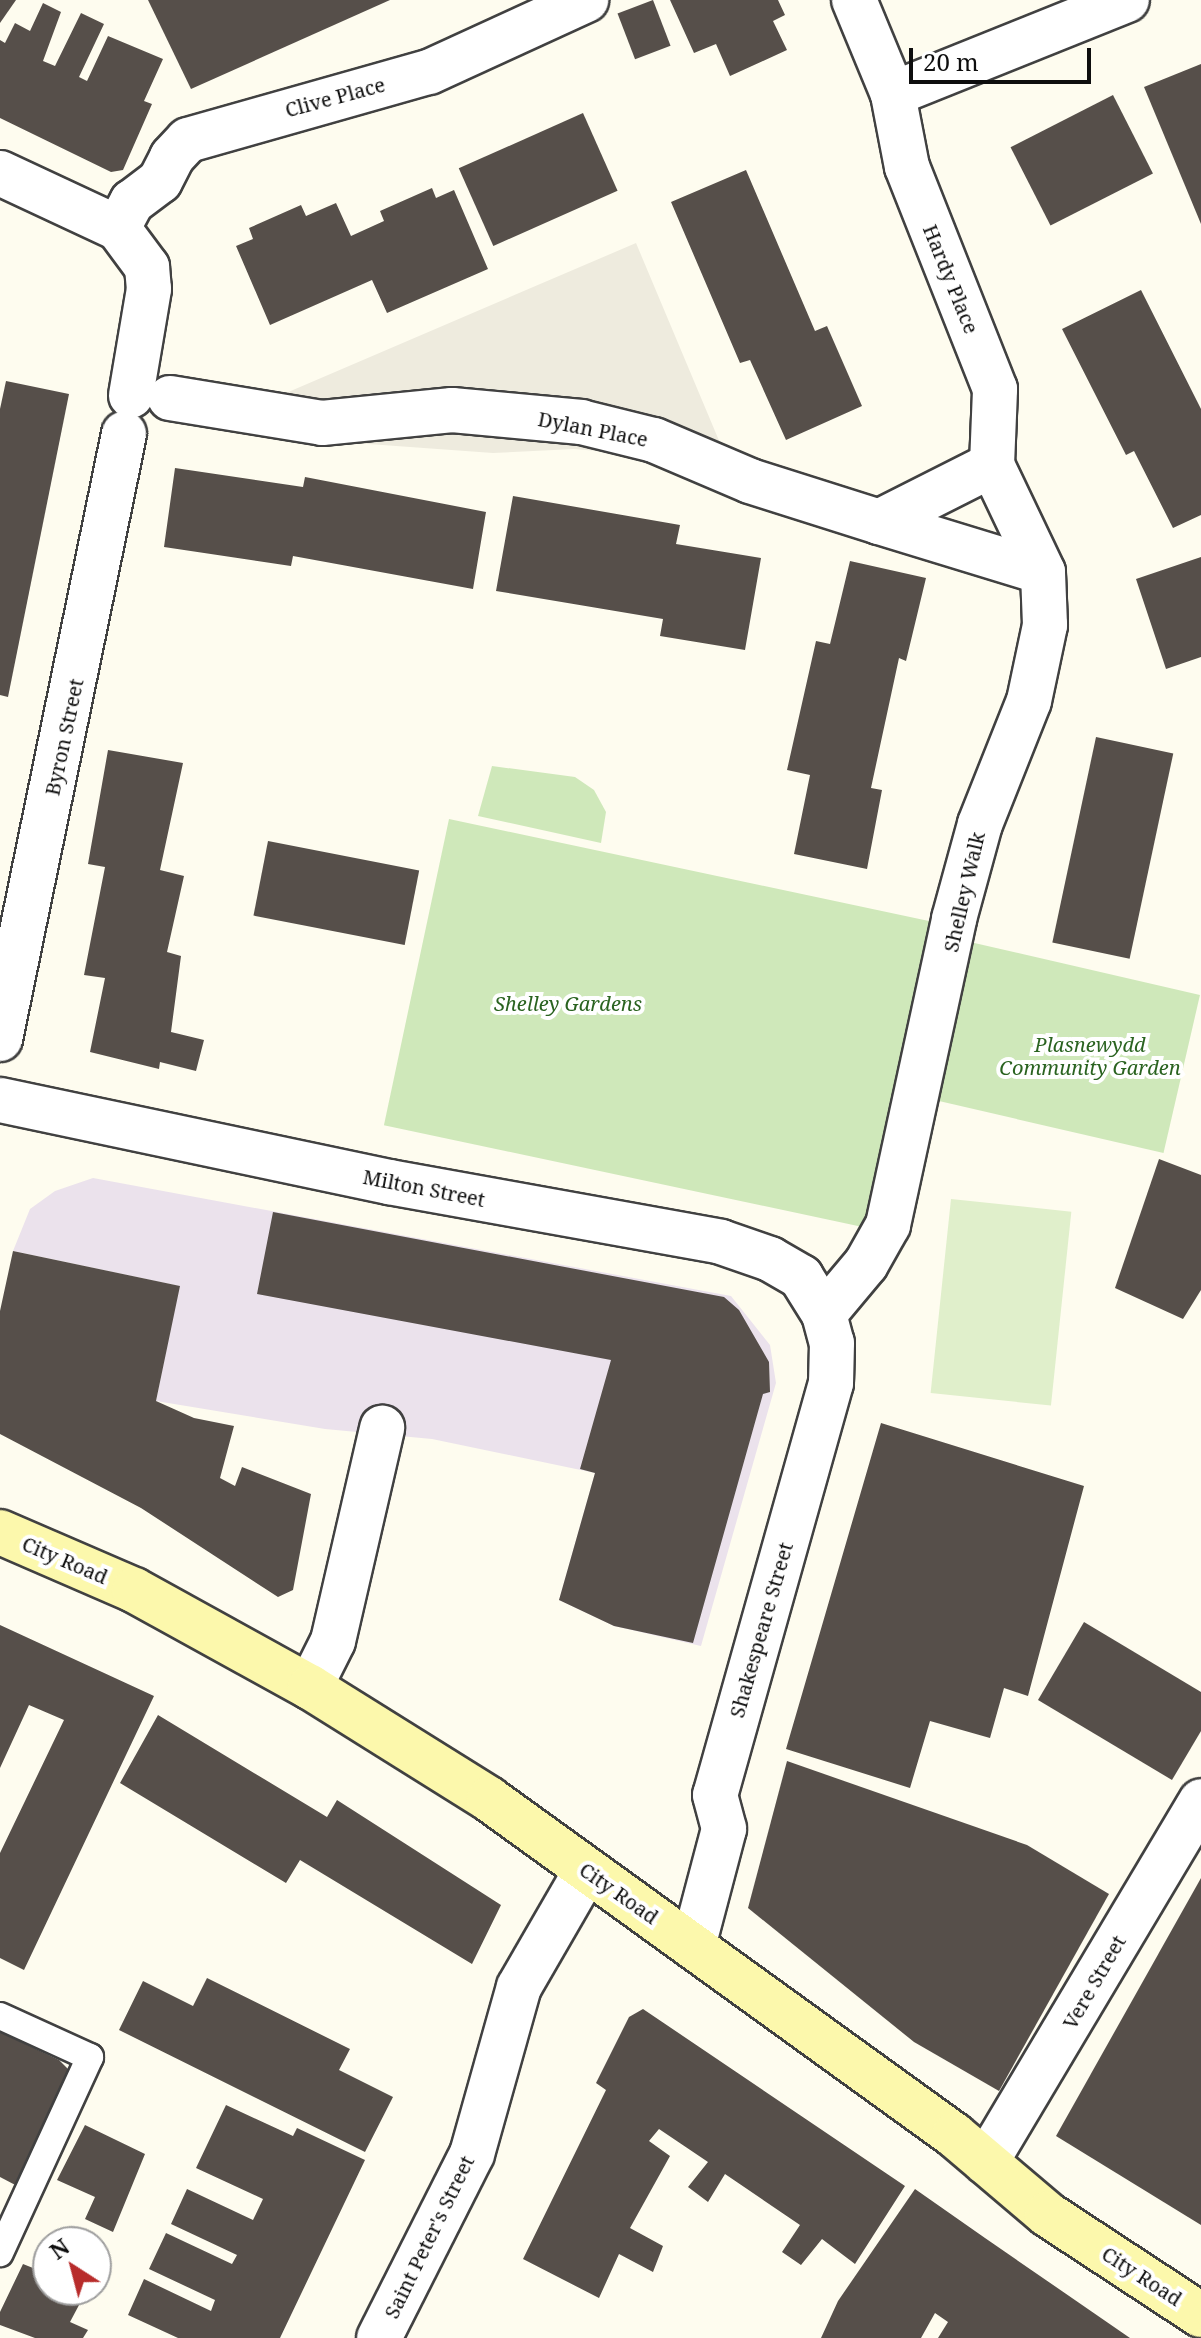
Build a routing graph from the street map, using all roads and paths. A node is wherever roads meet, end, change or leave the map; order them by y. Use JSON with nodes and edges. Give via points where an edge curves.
{"nodes":[{"id":1,"x":586,"y":0,"type":"edge"},
{"id":2,"x":854,"y":0,"type":"edge"},
{"id":3,"x":1127,"y":0,"type":"edge"},
{"id":4,"x":893,"y":94,"type":"junction"},
{"id":5,"x":0,"y":173,"type":"edge"},
{"id":6,"x":118,"y":228,"type":"junction"},
{"id":7,"x":142,"y":409,"type":"junction"},
{"id":8,"x":992,"y":465,"type":"junction"},
{"id":9,"x":879,"y":522,"type":"junction"},
{"id":10,"x":1043,"y":572,"type":"junction"},
{"id":11,"x":0,"y":1039,"type":"edge"},
{"id":12,"x":0,"y":1100,"type":"edge"},
{"id":13,"x":824,"y":1314,"type":"junction"},
{"id":14,"x":382,"y":1428,"type":"dead end"},
{"id":15,"x":0,"y":1532,"type":"edge"},
{"id":16,"x":310,"y":1687,"type":"junction"},
{"id":17,"x":1201,"y":1801,"type":"edge"},
{"id":18,"x":586,"y":1871,"type":"junction"},
{"id":19,"x":693,"y":1946,"type":"junction"},
{"id":20,"x":0,"y":2016,"type":"edge"},
{"id":21,"x":986,"y":2162,"type":"junction"},
{"id":22,"x":0,"y":2253,"type":"edge"},
{"id":23,"x":1201,"y":2315,"type":"edge"},
{"id":24,"x":379,"y":2338,"type":"edge"}],
"edges":[{"from":1,"to":6,"type":"street","name":"Clive Place","via":[[429,72],[188,140],[155,187],[132,202]]},
{"from":2,"to":4,"type":"street","name":"Hardy Place"},
{"from":3,"to":4,"type":"street"},
{"from":4,"to":8,"type":"street","name":"Hardy Place","via":[[907,167],[995,389]]},
{"from":5,"to":6,"type":"street"},
{"from":6,"to":7,"type":"street","name":"Byron Street","via":[[147,267]]},
{"from":7,"to":9,"type":"street","name":"Dylan Place","via":[[322,423],[452,410],[581,422],[654,440],[750,481]]},
{"from":7,"to":11,"type":"street","name":"Byron Street"},
{"from":8,"to":9,"type":"street"},
{"from":8,"to":10,"type":"street","name":"Shelley Walk"},
{"from":9,"to":10,"type":"street","name":"Dylan Place"},
{"from":10,"to":13,"type":"street","name":"Shelley Walk","via":[[1042,654],[980,824],[958,905],[888,1225],[866,1264]]},
{"from":12,"to":13,"type":"street","name":"Milton Street","via":[[389,1182],[721,1242],[770,1259],[801,1277]]},
{"from":13,"to":19,"type":"street","name":"Shakespeare Street","via":[[832,1343],[831,1383],[715,1795],[724,1829]]},
{"from":14,"to":16,"type":"street","via":[[333,1641]]},
{"from":15,"to":16,"type":"main road","name":"City Road","via":[[134,1590]]},
{"from":16,"to":18,"type":"main road","name":"City Road","via":[[489,1799]]},
{"from":17,"to":21,"type":"street","name":"Vere Street"},
{"from":18,"to":19,"type":"main road","name":"City Road"},
{"from":18,"to":24,"type":"street","name":"Saint Peter's Street","via":[[519,1987],[472,2154]]},
{"from":19,"to":21,"type":"main road","name":"City Road"},
{"from":20,"to":22,"type":"lane","via":[[90,2057]]},
{"from":21,"to":23,"type":"main road","name":"City Road","via":[[1047,2214]]}]}
